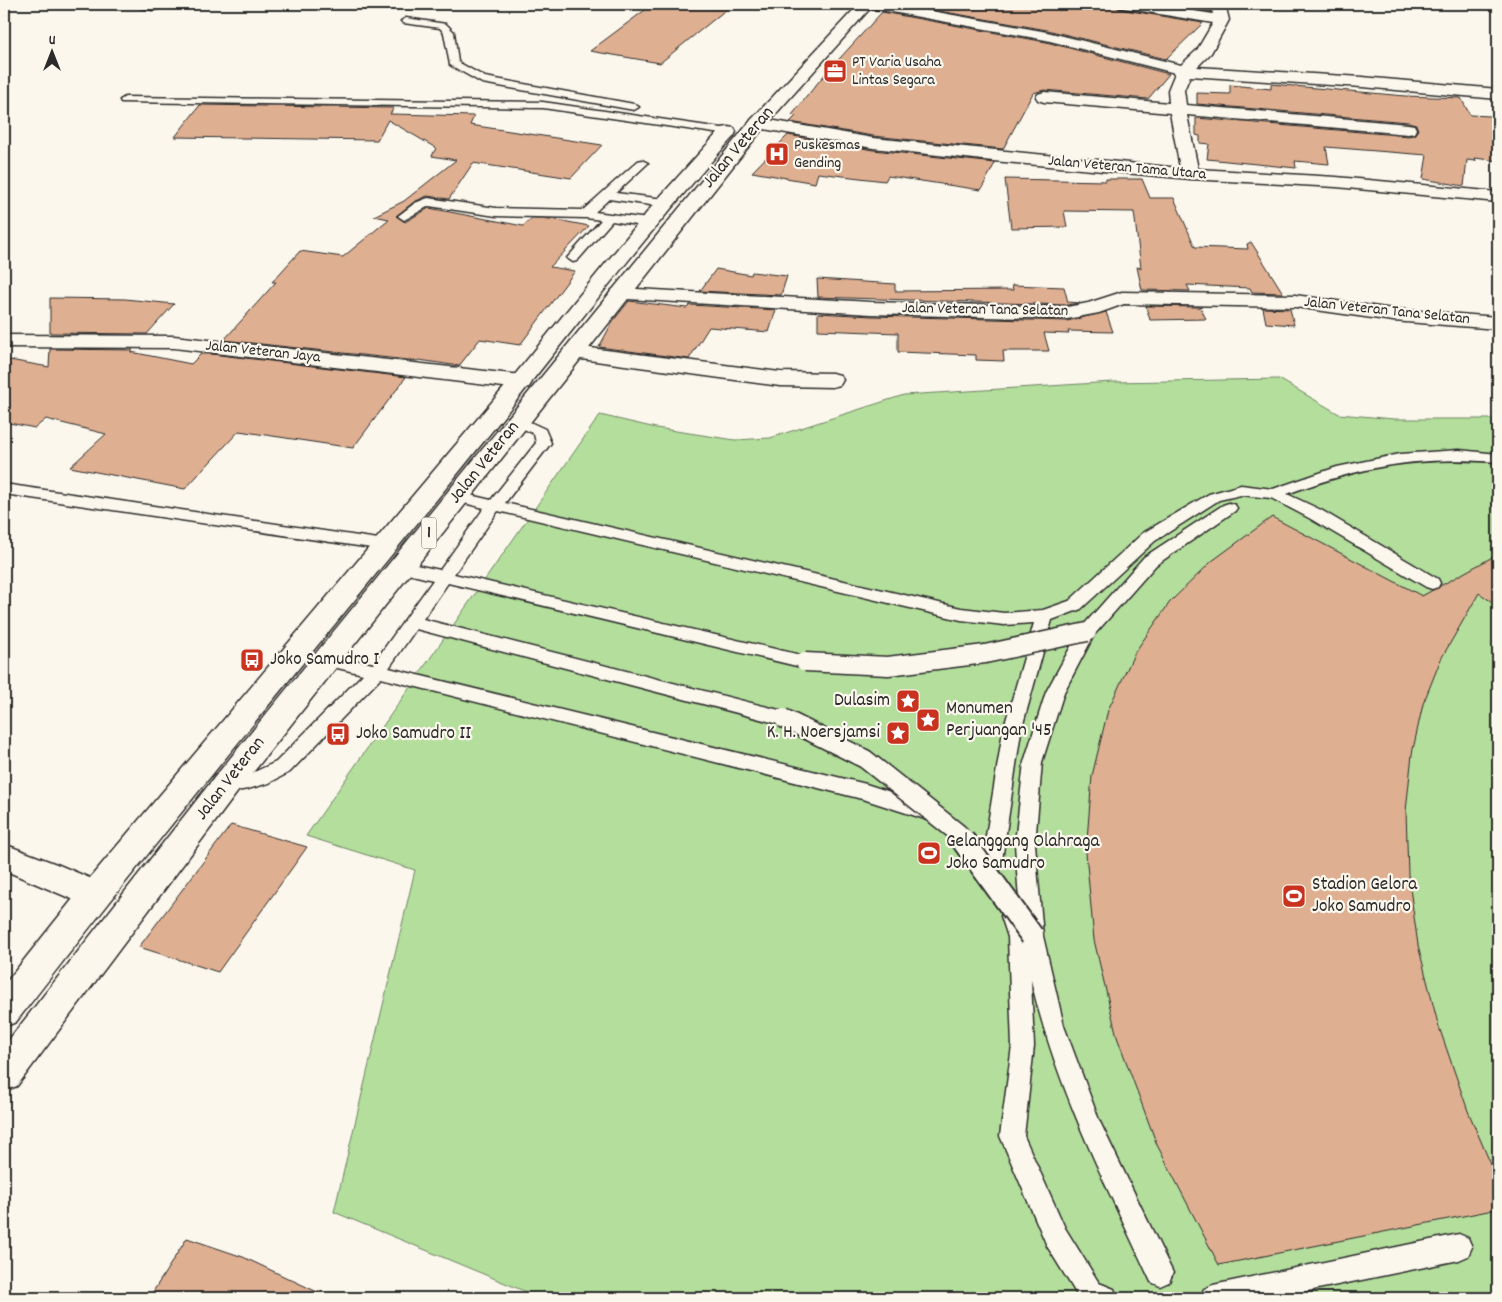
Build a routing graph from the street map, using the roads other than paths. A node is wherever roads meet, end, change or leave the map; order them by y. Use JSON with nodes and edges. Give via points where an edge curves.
{"nodes":[{"id":1,"x":842,"y":4,"type":"edge"},
{"id":2,"x":868,"y":4,"type":"edge"},
{"id":3,"x":1124,"y":4,"type":"edge"},
{"id":4,"x":1218,"y":4,"type":"edge"},
{"id":5,"x":1222,"y":20,"type":"junction"},
{"id":6,"x":406,"y":21,"type":"dead end"},
{"id":7,"x":1184,"y":72,"type":"junction"},
{"id":8,"x":1498,"y":94,"type":"edge"},
{"id":9,"x":1044,"y":97,"type":"dead end"},
{"id":10,"x":125,"y":100,"type":"dead end"},
{"id":11,"x":1178,"y":109,"type":"junction"},
{"id":12,"x":740,"y":127,"type":"junction"},
{"id":13,"x":1408,"y":129,"type":"dead end"},
{"id":14,"x":642,"y":163,"type":"dead end"},
{"id":15,"x":1190,"y":174,"type":"junction"},
{"id":16,"x":606,"y":194,"type":"junction"},
{"id":17,"x":1498,"y":197,"type":"edge"},
{"id":18,"x":664,"y":203,"type":"junction"},
{"id":19,"x":586,"y":214,"type":"junction"},
{"id":20,"x":404,"y":216,"type":"dead end"},
{"id":21,"x":610,"y":218,"type":"junction"},
{"id":22,"x":648,"y":224,"type":"junction"},
{"id":23,"x":573,"y":258,"type":"dead end"},
{"id":24,"x":619,"y":294,"type":"junction"},
{"id":25,"x":1498,"y":323,"type":"edge"},
{"id":26,"x":4,"y":341,"type":"edge"},
{"id":27,"x":574,"y":352,"type":"junction"},
{"id":28,"x":832,"y":380,"type":"dead end"},
{"id":29,"x":521,"y":382,"type":"junction"},
{"id":30,"x":519,"y":421,"type":"junction"},
{"id":31,"x":1498,"y":458,"type":"edge"},
{"id":32,"x":4,"y":489,"type":"edge"},
{"id":33,"x":1274,"y":494,"type":"junction"},
{"id":34,"x":457,"y":497,"type":"junction"},
{"id":35,"x":494,"y":506,"type":"junction"},
{"id":36,"x":1229,"y":508,"type":"dead end"},
{"id":37,"x":379,"y":552,"type":"junction"},
{"id":38,"x":402,"y":566,"type":"junction"},
{"id":39,"x":444,"y":575,"type":"junction"},
{"id":40,"x":1432,"y":583,"type":"dead end"},
{"id":41,"x":1044,"y":616,"type":"junction"},
{"id":42,"x":411,"y":622,"type":"junction"},
{"id":43,"x":1087,"y":632,"type":"junction"},
{"id":44,"x":326,"y":660,"type":"junction"},
{"id":45,"x":377,"y":671,"type":"junction"},
{"id":46,"x":224,"y":786,"type":"junction"},
{"id":47,"x":4,"y":857,"type":"edge"},
{"id":48,"x":991,"y":866,"type":"junction"},
{"id":49,"x":95,"y":895,"type":"junction"},
{"id":50,"x":1032,"y":936,"type":"junction"},
{"id":51,"x":4,"y":1011,"type":"edge"},
{"id":52,"x":4,"y":1074,"type":"edge"},
{"id":53,"x":1459,"y":1248,"type":"dead end"},
{"id":54,"x":1160,"y":1273,"type":"dead end"},
{"id":55,"x":1105,"y":1298,"type":"edge"},
{"id":56,"x":1213,"y":1298,"type":"edge"}],
"edges":[{"from":1,"to":12,"type":"main road","name":"Jalan Veteran","number":"1","via":[[784,66]]},
{"from":2,"to":7,"type":"main road","via":[[1047,36]]},
{"from":2,"to":12,"type":"main road","name":"Jalan Veteran","number":"1"},
{"from":3,"to":5,"type":"main road"},
{"from":4,"to":5,"type":"main road"},
{"from":5,"to":7,"type":"main road","via":[[1203,53]]},
{"from":6,"to":12,"type":"lane","via":[[443,26],[449,32],[453,63],[482,80]]},
{"from":7,"to":8,"type":"main road"},
{"from":7,"to":11,"type":"main road","via":[[1176,90]]},
{"from":9,"to":11,"type":"main road"},
{"from":10,"to":12,"type":"lane","via":[[458,106],[516,103]]},
{"from":11,"to":13,"type":"main road"},
{"from":11,"to":15,"type":"main road"},
{"from":12,"to":15,"type":"main road","name":"Jalan Veteran Tama Utara"},
{"from":12,"to":18,"type":"main road","name":"Jalan Veteran","number":"1"},
{"from":12,"to":24,"type":"main road","name":"Jalan Veteran","number":"1"},
{"from":14,"to":16,"type":"lane"},
{"from":15,"to":17,"type":"main road","name":"Jalan Veteran Tama Utara","via":[[1336,182]]},
{"from":16,"to":18,"type":"lane"},
{"from":16,"to":19,"type":"lane"},
{"from":18,"to":22,"type":"main road","name":"Jalan Veteran","number":"1"},
{"from":19,"to":20,"type":"lane","via":[[496,212],[428,202]]},
{"from":19,"to":21,"type":"lane"},
{"from":21,"to":22,"type":"lane"},
{"from":21,"to":23,"type":"lane"},
{"from":22,"to":29,"type":"main road","name":"Jalan Veteran","number":"1"},
{"from":24,"to":25,"type":"main road","name":"Jalan Veteran Tana Selatan","via":[[872,308],[1067,313],[1122,298],[1294,301],[1393,315]]},
{"from":24,"to":27,"type":"main road","name":"Jalan Veteran","number":"1"},
{"from":26,"to":29,"type":"main road","name":"Jalan Veteran Jaya","via":[[174,342]]},
{"from":27,"to":28,"type":"main road","via":[[780,379]]},
{"from":27,"to":30,"type":"main road","name":"Jalan Veteran","number":"1"},
{"from":29,"to":37,"type":"main road","name":"Jalan Veteran","number":"1"},
{"from":30,"to":34,"type":"main road","name":"Jalan Veteran","number":"1"},
{"from":30,"to":35,"type":"lane","via":[[540,432],[544,444]]},
{"from":31,"to":33,"type":"lane","via":[[1408,456],[1343,470]]},
{"from":32,"to":37,"type":"lane"},
{"from":33,"to":40,"type":"lane","via":[[1315,514]]},
{"from":33,"to":41,"type":"lane","via":[[1241,490],[1214,497],[1149,537],[1075,605]]},
{"from":34,"to":35,"type":"lane"},
{"from":34,"to":38,"type":"main road","name":"Jalan Veteran","number":"1"},
{"from":35,"to":39,"type":"lane"},
{"from":35,"to":41,"type":"lane","via":[[961,614],[1004,619]]},
{"from":36,"to":43,"type":"lane","via":[[1150,561]]},
{"from":37,"to":38,"type":"main road"},
{"from":37,"to":49,"type":"main road","name":"Jalan Veteran","number":"1"},
{"from":38,"to":39,"type":"lane"},
{"from":38,"to":44,"type":"main road","name":"Jalan Veteran","number":"1"},
{"from":39,"to":42,"type":"lane"},
{"from":39,"to":43,"type":"lane","bridge":true,"via":[[805,662],[888,666],[985,654]]},
{"from":41,"to":48,"type":"lane","via":[[1012,731]]},
{"from":42,"to":45,"type":"lane"},
{"from":42,"to":50,"type":"lane","bridge":true,"via":[[783,718],[865,759],[958,833]]},
{"from":43,"to":50,"type":"lane","via":[[1055,692],[1034,762],[1025,844]]},
{"from":44,"to":45,"type":"lane"},
{"from":44,"to":46,"type":"main road","name":"Jalan Veteran","number":"1"},
{"from":45,"to":46,"type":"lane","via":[[283,767],[266,777]]},
{"from":45,"to":48,"type":"lane","via":[[866,792],[929,812]]},
{"from":46,"to":52,"type":"main road","name":"Jalan Veteran","number":"1"},
{"from":47,"to":49,"type":"main road"},
{"from":48,"to":55,"type":"lane","via":[[1019,937],[1023,1046],[1012,1136],[1056,1237],[1090,1292]]},
{"from":49,"to":51,"type":"main road","name":"Jalan Veteran","number":"1"},
{"from":50,"to":54,"type":"lane","via":[[1052,1026],[1089,1124]]},
{"from":53,"to":56,"type":"lane"}]}
